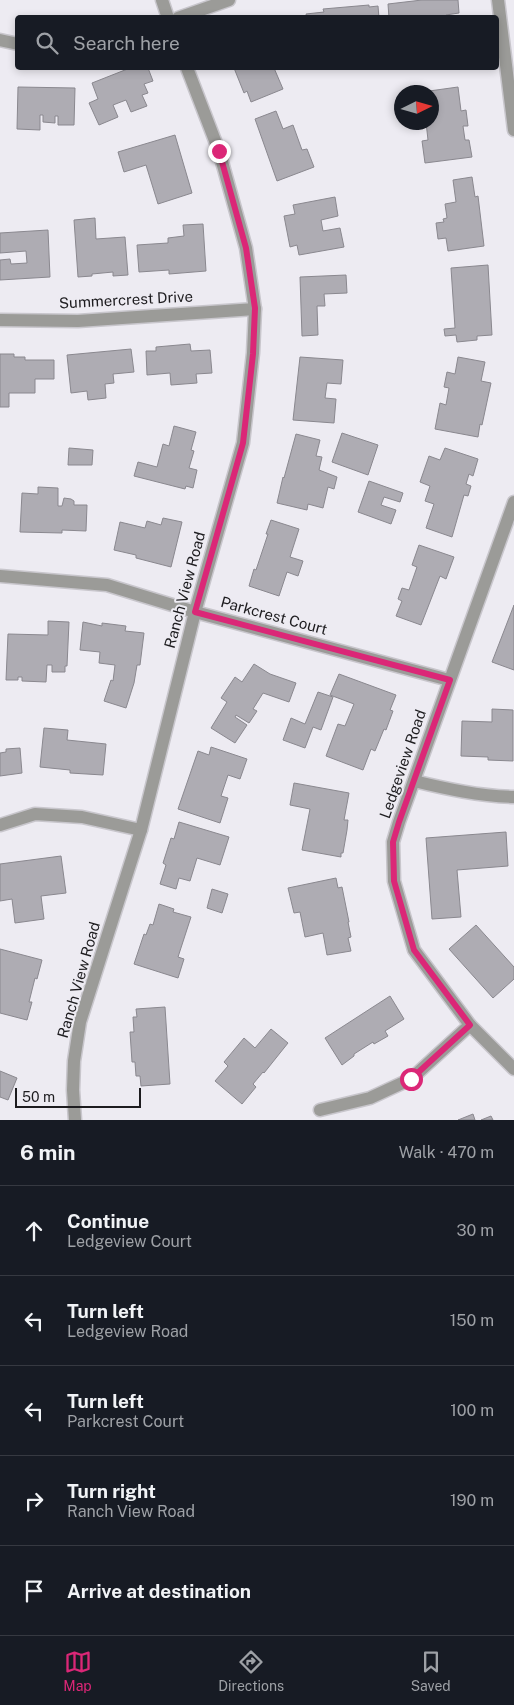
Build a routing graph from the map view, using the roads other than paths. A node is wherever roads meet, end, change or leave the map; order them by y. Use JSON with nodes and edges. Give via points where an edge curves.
{"nodes":[{"id":1,"x":162,"y":0,"type":"edge"},
{"id":2,"x":229,"y":0,"type":"edge"},
{"id":3,"x":498,"y":0,"type":"edge"},
{"id":4,"x":167,"y":15,"type":"edge"},
{"id":5,"x":186,"y":15,"type":"edge"},
{"id":6,"x":0,"y":40,"type":"edge"},
{"id":7,"x":15,"y":43,"type":"edge"},
{"id":8,"x":188,"y":70,"type":"edge"},
{"id":9,"x":514,"y":130,"type":"edge"},
{"id":10,"x":255,"y":308,"type":"junction"},
{"id":11,"x":0,"y":320,"type":"edge"},
{"id":12,"x":514,"y":502,"type":"edge"},
{"id":13,"x":0,"y":576,"type":"edge"},
{"id":14,"x":195,"y":612,"type":"junction"},
{"id":15,"x":450,"y":680,"type":"junction"},
{"id":16,"x":414,"y":781,"type":"junction"},
{"id":17,"x":514,"y":797,"type":"edge"},
{"id":18,"x":0,"y":825,"type":"edge"},
{"id":19,"x":141,"y":830,"type":"junction"},
{"id":20,"x":470,"y":1025,"type":"junction"},
{"id":21,"x":514,"y":1068,"type":"edge"},
{"id":22,"x":320,"y":1110,"type":"dead end"},
{"id":23,"x":75,"y":1120,"type":"edge"}],
"edges":[{"from":1,"to":4,"type":"street"},
{"from":2,"to":5,"type":"street"},
{"from":3,"to":9,"type":"street"},
{"from":6,"to":7,"type":"street"},
{"from":8,"to":10,"type":"street","name":"Ranch View Road","via":[[219,151],[246,248]]},
{"from":10,"to":11,"type":"street","name":"Summercrest Drive","via":[[78,321]]},
{"from":10,"to":14,"type":"street","name":"Ranch View Road","via":[[243,443]]},
{"from":12,"to":15,"type":"street","name":"Ledgeview Road"},
{"from":13,"to":14,"type":"street","name":"Parkcrest Court","via":[[107,585]]},
{"from":14,"to":15,"type":"street","name":"Parkcrest Court"},
{"from":14,"to":19,"type":"street","name":"Ranch View Road"},
{"from":15,"to":16,"type":"street","name":"Ledgeview Road"},
{"from":16,"to":17,"type":"street","via":[[462,792]]},
{"from":16,"to":20,"type":"street","name":"Ledgeview Road","via":[[393,842],[394,881],[414,950]]},
{"from":18,"to":19,"type":"street","via":[[35,814],[82,817]]},
{"from":19,"to":23,"type":"street","name":"Ranch View Road","via":[[80,1022],[74,1061]]},
{"from":20,"to":21,"type":"street","name":"Ledgeview Road"},
{"from":20,"to":22,"type":"street","via":[[411,1079],[370,1098]]}]}
